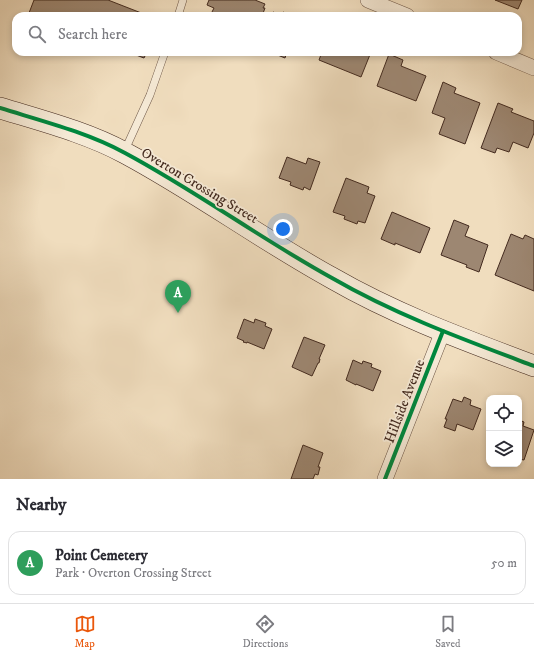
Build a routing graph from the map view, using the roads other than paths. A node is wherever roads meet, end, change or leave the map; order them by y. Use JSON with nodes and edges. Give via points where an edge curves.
{"nodes":[{"id":1,"x":183,"y":0,"type":"edge"},
{"id":2,"x":368,"y":0,"type":"edge"},
{"id":3,"x":179,"y":12,"type":"edge"},
{"id":4,"x":397,"y":12,"type":"edge"},
{"id":5,"x":164,"y":56,"type":"edge"},
{"id":6,"x":506,"y":56,"type":"edge"},
{"id":7,"x":534,"y":68,"type":"edge"},
{"id":8,"x":0,"y":108,"type":"edge"},
{"id":9,"x":124,"y":152,"type":"junction"},
{"id":10,"x":443,"y":331,"type":"junction"},
{"id":11,"x":534,"y":366,"type":"edge"},
{"id":12,"x":386,"y":479,"type":"edge"}],
"edges":[{"from":1,"to":3,"type":"lane"},
{"from":2,"to":4,"type":"street"},
{"from":5,"to":9,"type":"lane","via":[[150,95]]},
{"from":6,"to":7,"type":"street"},
{"from":8,"to":9,"type":"street","name":"Overton Crossing Street","via":[[84,135]]},
{"from":9,"to":10,"type":"street","name":"Overton Crossing Street","via":[[332,278],[388,308]]},
{"from":10,"to":11,"type":"street","name":"Overton Crossing Street"},
{"from":10,"to":12,"type":"street","name":"Hillside Avenue"}]}
